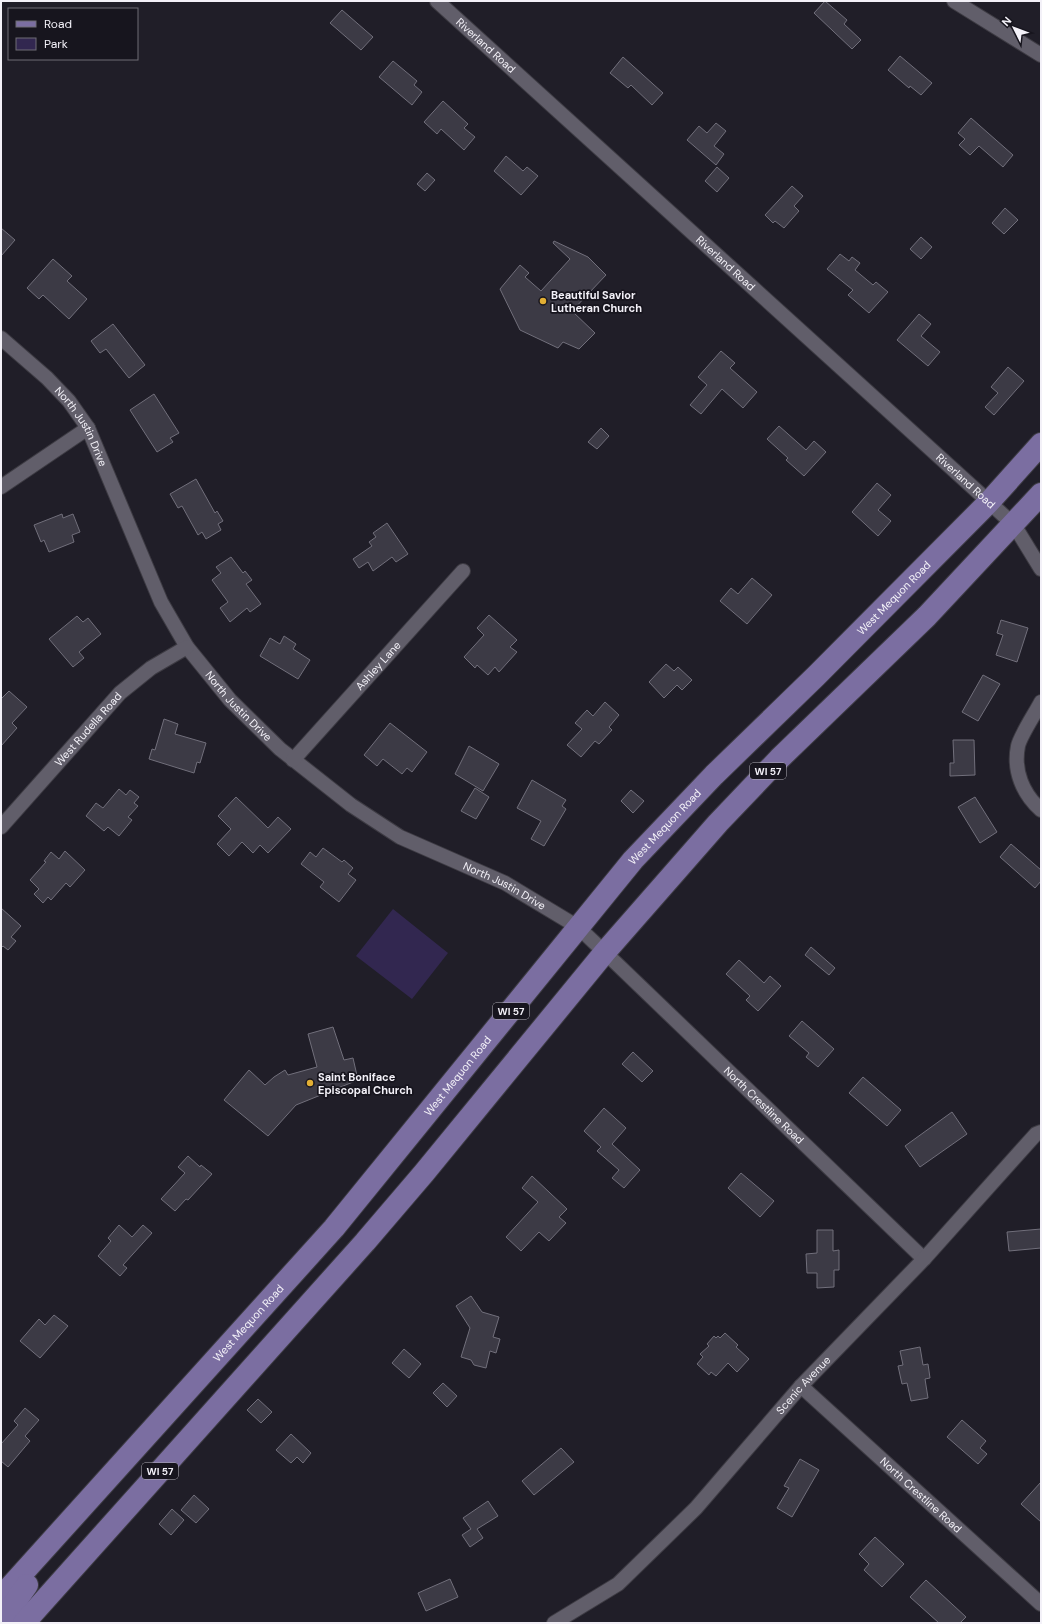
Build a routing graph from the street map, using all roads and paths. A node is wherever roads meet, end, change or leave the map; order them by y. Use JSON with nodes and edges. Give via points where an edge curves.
{"nodes":[{"id":1,"x":437,"y":1,"type":"edge"},
{"id":2,"x":954,"y":1,"type":"edge"},
{"id":3,"x":1041,"y":55,"type":"edge"},
{"id":4,"x":1,"y":338,"type":"edge"},
{"id":5,"x":88,"y":428,"type":"junction"},
{"id":6,"x":1041,"y":444,"type":"edge"},
{"id":7,"x":1,"y":487,"type":"edge"},
{"id":8,"x":1041,"y":494,"type":"edge"},
{"id":9,"x":989,"y":502,"type":"junction"},
{"id":10,"x":1014,"y":525,"type":"junction"},
{"id":11,"x":1041,"y":570,"type":"edge"},
{"id":12,"x":463,"y":571,"type":"dead end"},
{"id":13,"x":187,"y":647,"type":"junction"},
{"id":14,"x":1041,"y":702,"type":"edge"},
{"id":15,"x":293,"y":760,"type":"junction"},
{"id":16,"x":1041,"y":810,"type":"edge"},
{"id":17,"x":1,"y":827,"type":"edge"},
{"id":18,"x":578,"y":927,"type":"junction"},
{"id":19,"x":605,"y":952,"type":"junction"},
{"id":20,"x":1041,"y":1132,"type":"edge"},
{"id":21,"x":924,"y":1259,"type":"junction"},
{"id":22,"x":801,"y":1386,"type":"junction"},
{"id":23,"x":48,"y":1545,"type":"junction"},
{"id":24,"x":1,"y":1597,"type":"edge"},
{"id":25,"x":1041,"y":1604,"type":"edge"},
{"id":26,"x":1,"y":1622,"type":"edge"},
{"id":27,"x":24,"y":1623,"type":"edge"},
{"id":28,"x":554,"y":1623,"type":"edge"}],
"edges":[{"from":1,"to":9,"type":"street","name":"Riverland Road"},
{"from":2,"to":3,"type":"street"},
{"from":4,"to":5,"type":"street","name":"North Justin Drive","via":[[47,378]]},
{"from":5,"to":7,"type":"street"},
{"from":5,"to":13,"type":"street","name":"North Justin Drive","via":[[161,602]]},
{"from":6,"to":9,"type":"main road","name":"West Mequon Road","number":"WI 57"},
{"from":8,"to":10,"type":"main road","number":"WI 57"},
{"from":9,"to":10,"type":"street","name":"Riverland Road"},
{"from":9,"to":18,"type":"main road","name":"West Mequon Road","number":"WI 57","via":[[714,775],[633,860]]},
{"from":10,"to":11,"type":"street","name":"Riverland Road"},
{"from":10,"to":19,"type":"main road","number":"WI 57","via":[[927,616],[779,759],[718,823]]},
{"from":12,"to":15,"type":"street","name":"Ashley Lane"},
{"from":13,"to":15,"type":"street","name":"North Justin Drive","via":[[230,700]]},
{"from":13,"to":17,"type":"street","name":"West Rudella Road","via":[[151,668],[120,693]]},
{"from":14,"to":16,"type":"street","via":[[1018,745],[1016,768],[1024,790]]},
{"from":15,"to":18,"type":"street","name":"North Justin Drive","via":[[350,805],[400,837],[505,883]]},
{"from":18,"to":19,"type":"street","name":"North Justin Drive"},
{"from":18,"to":23,"type":"main road","name":"West Mequon Road","number":"WI 57","via":[[334,1228]]},
{"from":19,"to":21,"type":"street","name":"North Crestline Road"},
{"from":19,"to":27,"type":"main road","number":"WI 57","via":[[365,1242]]},
{"from":20,"to":21,"type":"street","name":"Scenic Avenue","via":[[1036,1134]]},
{"from":21,"to":22,"type":"street","name":"Scenic Avenue"},
{"from":22,"to":25,"type":"street","name":"North Crestline Road"},
{"from":22,"to":28,"type":"street","name":"Scenic Avenue","via":[[696,1508],[618,1584]]},
{"from":23,"to":24,"type":"main road","name":"West Mequon Road","number":"WI 57"},
{"from":23,"to":26,"type":"main road","via":[[23,1591]]}]}
